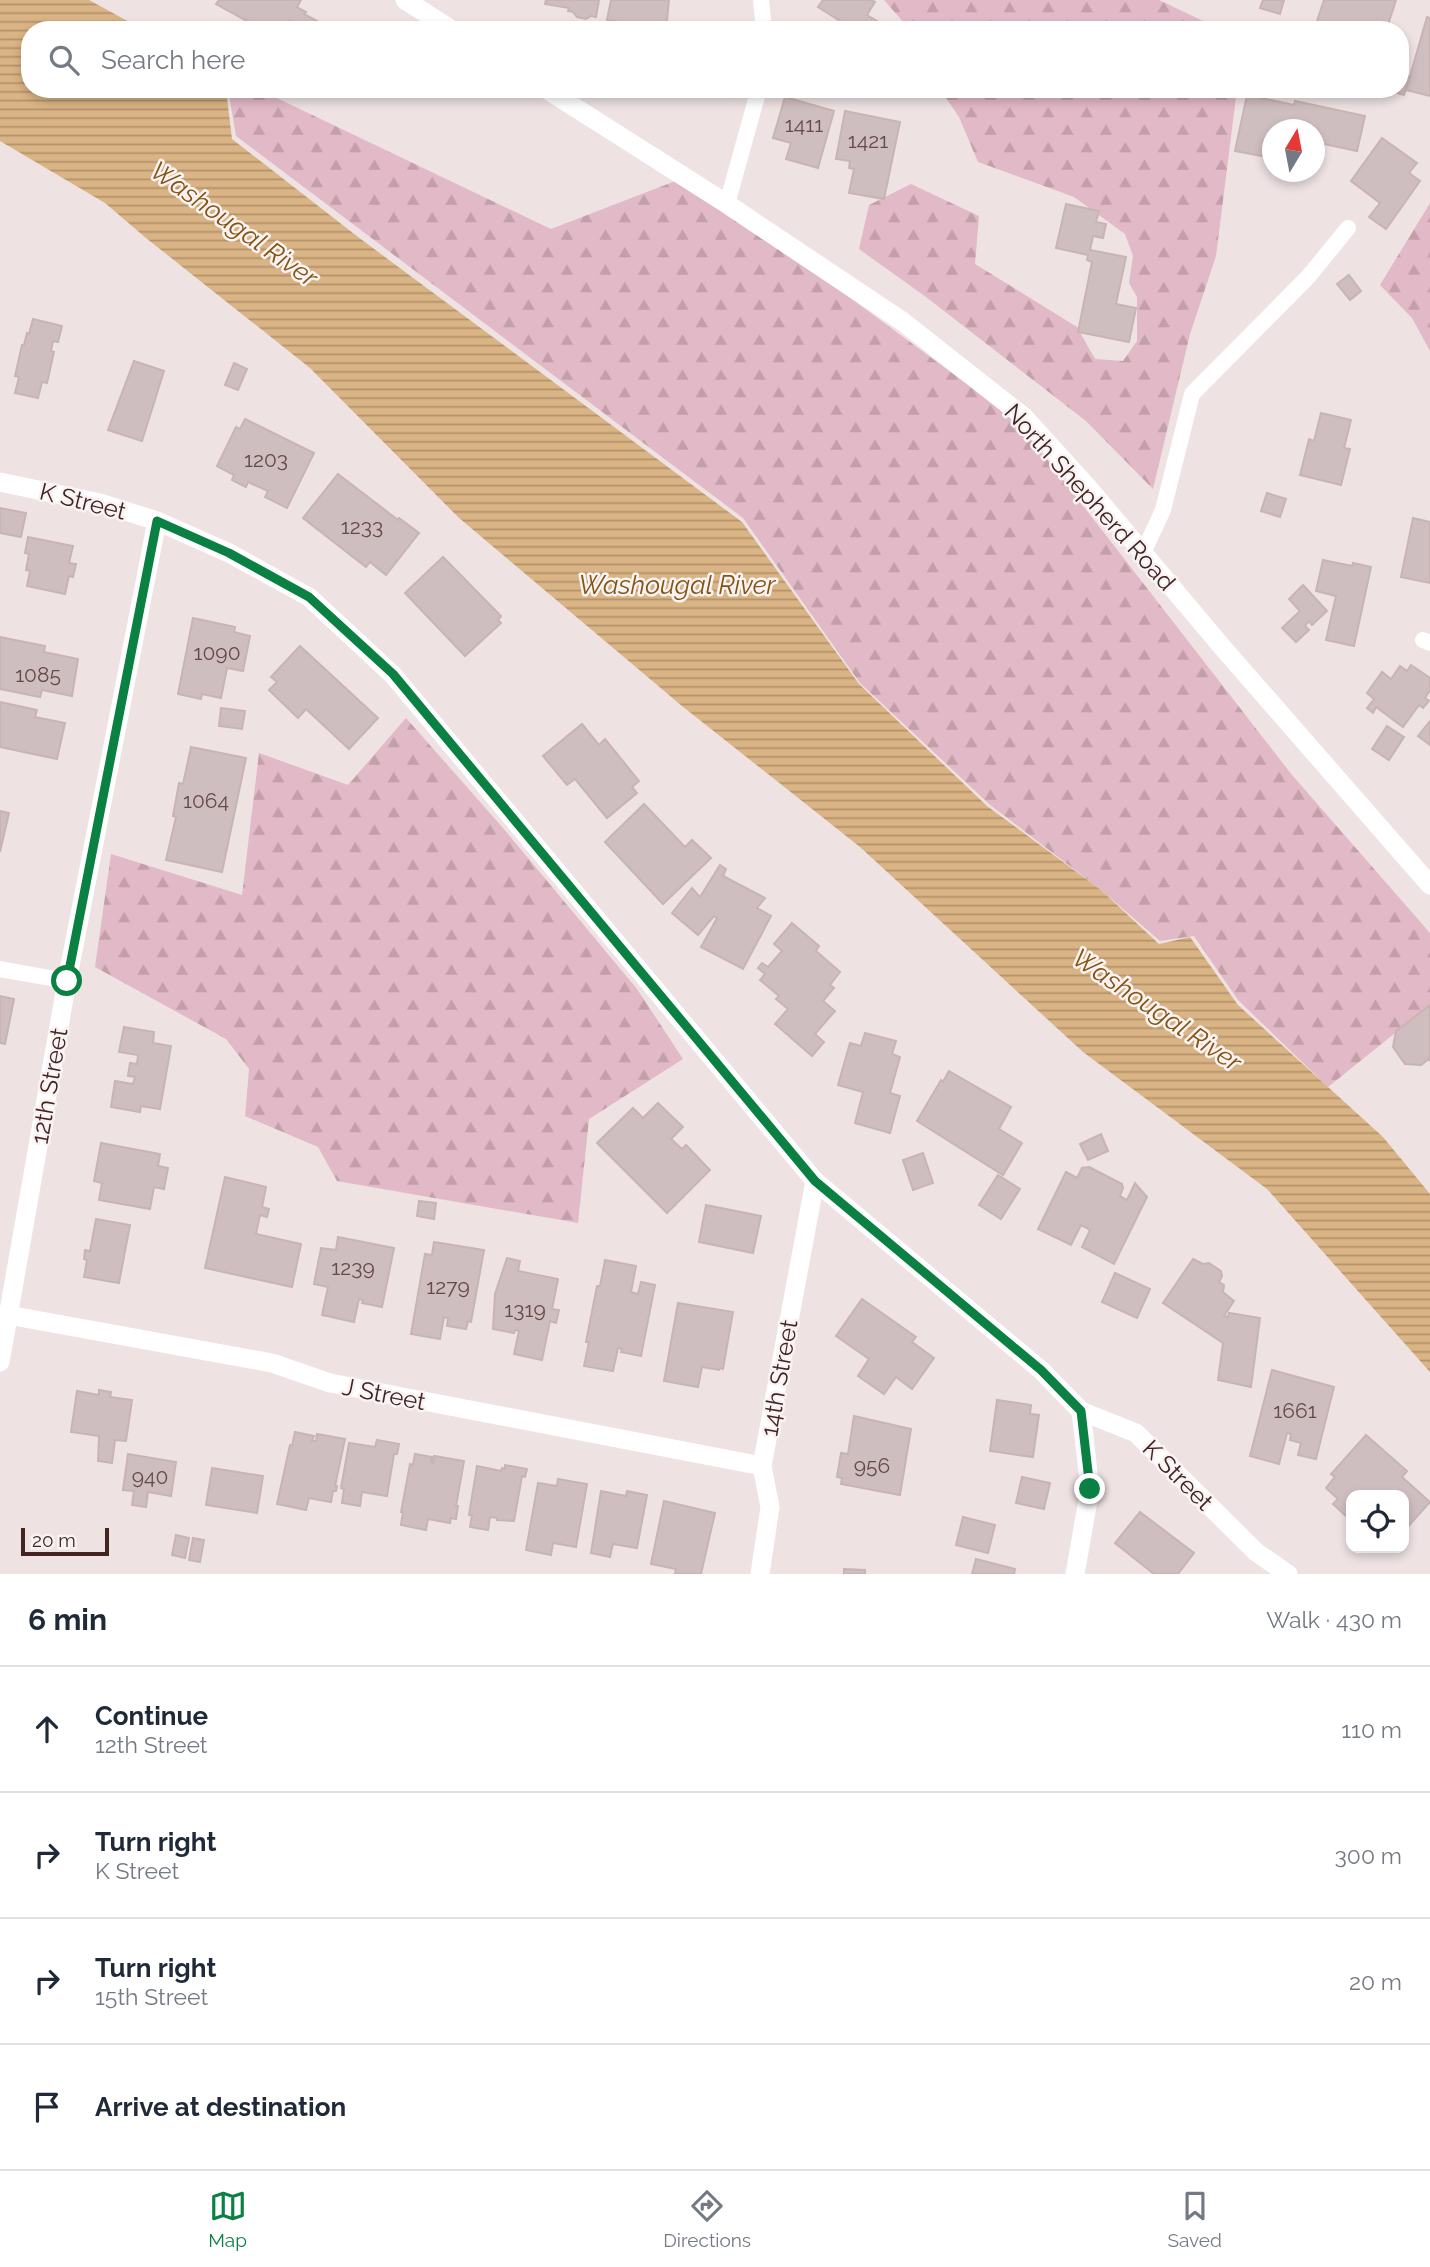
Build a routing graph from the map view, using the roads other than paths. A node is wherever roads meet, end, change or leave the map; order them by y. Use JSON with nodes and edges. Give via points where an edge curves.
{"nodes":[{"id":1,"x":405,"y":0,"type":"edge"},
{"id":2,"x":761,"y":0,"type":"edge"},
{"id":3,"x":438,"y":21,"type":"edge"},
{"id":4,"x":763,"y":21,"type":"edge"},
{"id":5,"x":560,"y":98,"type":"edge"},
{"id":6,"x":756,"y":98,"type":"edge"},
{"id":7,"x":727,"y":204,"type":"junction"},
{"id":8,"x":1348,"y":228,"type":"dead end"},
{"id":9,"x":0,"y":482,"type":"edge"},
{"id":10,"x":157,"y":521,"type":"junction"},
{"id":11,"x":1143,"y":553,"type":"junction"},
{"id":12,"x":1430,"y":885,"type":"edge"},
{"id":13,"x":0,"y":970,"type":"edge"},
{"id":14,"x":67,"y":981,"type":"junction"},
{"id":15,"x":815,"y":1181,"type":"junction"},
{"id":16,"x":8,"y":1315,"type":"junction"},
{"id":17,"x":0,"y":1362,"type":"edge"},
{"id":18,"x":1081,"y":1411,"type":"junction"},
{"id":19,"x":762,"y":1466,"type":"junction"},
{"id":20,"x":760,"y":1574,"type":"edge"},
{"id":21,"x":1075,"y":1574,"type":"edge"},
{"id":22,"x":1288,"y":1574,"type":"edge"}],
"edges":[{"from":1,"to":3,"type":"street"},
{"from":2,"to":4,"type":"lane"},
{"from":5,"to":7,"type":"street","name":"North Shepherd Road"},
{"from":6,"to":7,"type":"lane"},
{"from":7,"to":11,"type":"street","name":"North Shepherd Road","via":[[902,321],[1024,417]]},
{"from":8,"to":11,"type":"lane","via":[[1308,276],[1192,394],[1163,510]]},
{"from":9,"to":10,"type":"street","name":"K Street","via":[[100,503]]},
{"from":10,"to":14,"type":"street","name":"12th Street"},
{"from":10,"to":15,"type":"street","name":"K Street","via":[[229,553],[309,597],[393,674]]},
{"from":11,"to":12,"type":"street","name":"North Shepherd Road"},
{"from":13,"to":14,"type":"lane"},
{"from":14,"to":16,"type":"street","name":"12th Street"},
{"from":15,"to":18,"type":"street","name":"K Street","via":[[1041,1370]]},
{"from":15,"to":19,"type":"street","name":"14th Street"},
{"from":16,"to":17,"type":"street","name":"12th Street"},
{"from":16,"to":19,"type":"street","name":"J Street","via":[[272,1363],[330,1383]]},
{"from":18,"to":21,"type":"street","via":[[1090,1489]]},
{"from":18,"to":22,"type":"street","name":"K Street","via":[[1136,1433],[1256,1552]]},
{"from":19,"to":20,"type":"street","name":"14th Street","via":[[770,1507]]}]}
